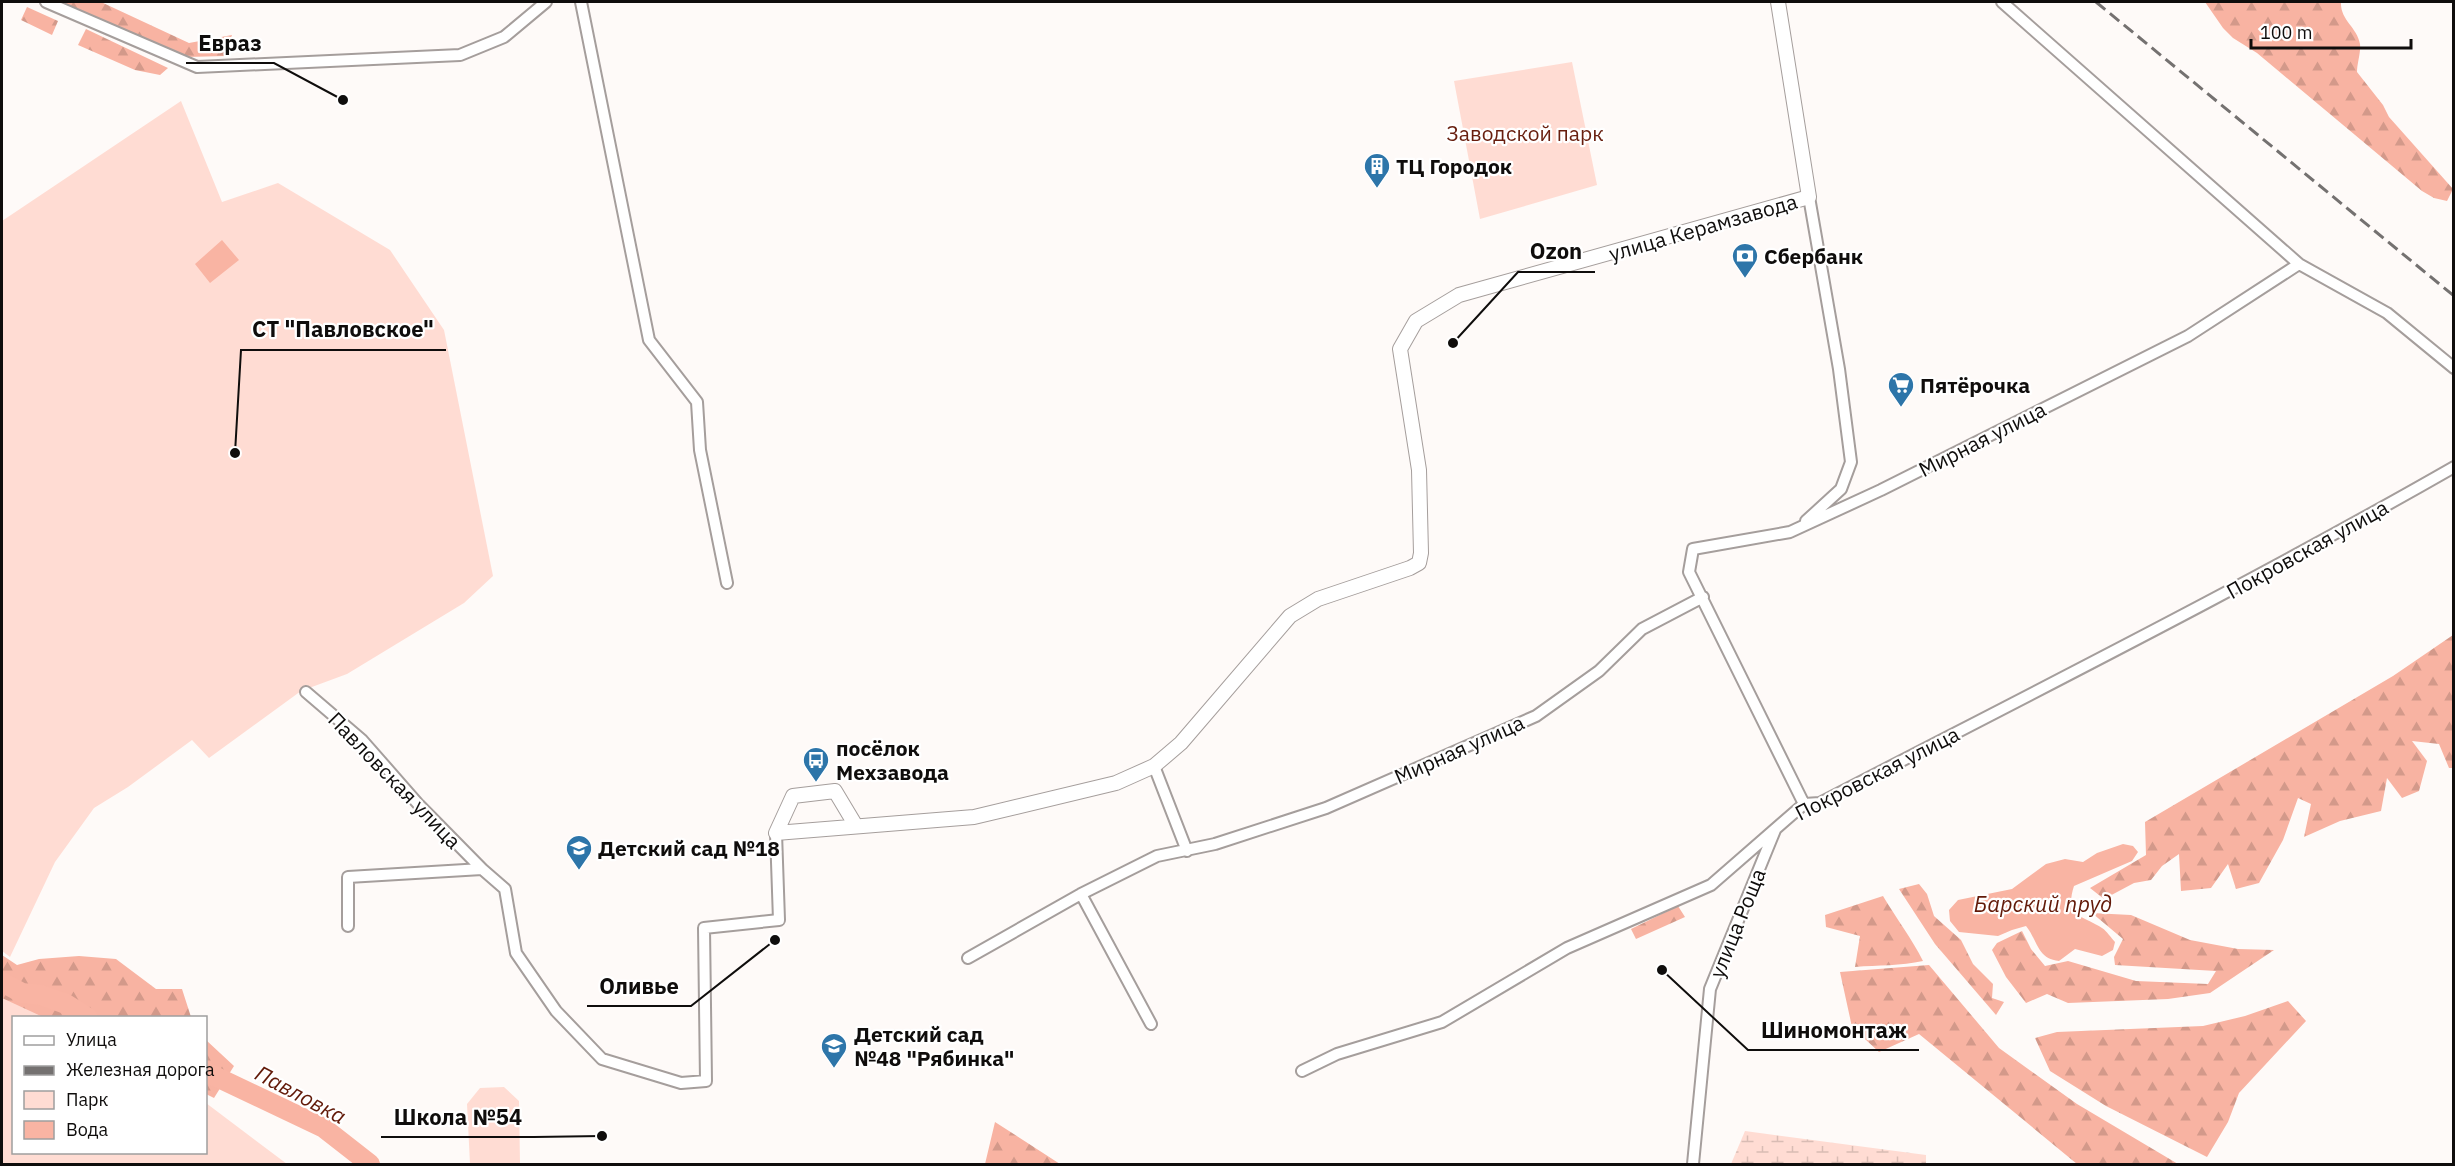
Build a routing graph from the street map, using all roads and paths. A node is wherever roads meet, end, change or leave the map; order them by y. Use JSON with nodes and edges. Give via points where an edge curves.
{"nodes":[{"id":1,"x":46,"y":2,"type":"edge"},
{"id":2,"x":546,"y":2,"type":"edge"},
{"id":3,"x":581,"y":2,"type":"edge"},
{"id":4,"x":1778,"y":2,"type":"edge"},
{"id":5,"x":2002,"y":2,"type":"edge"},
{"id":6,"x":1809,"y":197,"type":"junction"},
{"id":7,"x":2299,"y":264,"type":"junction"},
{"id":8,"x":2454,"y":368,"type":"edge"},
{"id":9,"x":2454,"y":467,"type":"edge"},
{"id":10,"x":1798,"y":529,"type":"junction"},
{"id":11,"x":727,"y":583,"type":"dead end"},
{"id":12,"x":1703,"y":597,"type":"junction"},
{"id":13,"x":306,"y":692,"type":"dead end"},
{"id":14,"x":1154,"y":766,"type":"junction"},
{"id":15,"x":1804,"y":804,"type":"junction"},
{"id":16,"x":856,"y":826,"type":"junction"},
{"id":17,"x":1776,"y":827,"type":"junction"},
{"id":18,"x":776,"y":832,"type":"junction"},
{"id":19,"x":1188,"y":850,"type":"junction"},
{"id":20,"x":482,"y":869,"type":"junction"},
{"id":21,"x":1082,"y":894,"type":"junction"},
{"id":22,"x":348,"y":926,"type":"dead end"},
{"id":23,"x":968,"y":958,"type":"dead end"},
{"id":24,"x":1150,"y":1024,"type":"dead end"},
{"id":25,"x":1302,"y":1071,"type":"dead end"},
{"id":26,"x":1693,"y":1164,"type":"edge"}],
"edges":[{"from":1,"to":2,"type":"street","via":[[197,67],[460,55],[504,38]]},
{"from":3,"to":11,"type":"street","via":[[649,340],[697,402],[700,450]]},
{"from":4,"to":6,"type":"street","name":"улица Керамзавода"},
{"from":5,"to":7,"type":"street"},
{"from":6,"to":10,"type":"street","name":"улица Керамзавода","via":[[1851,462],[1841,489]]},
{"from":6,"to":14,"type":"street","name":"улица Керамзавода","via":[[1459,295],[1416,321],[1400,349],[1419,470],[1419,563],[1318,599],[1290,616],[1181,742]]},
{"from":7,"to":8,"type":"street","via":[[2387,313]]},
{"from":7,"to":10,"type":"street","name":"Мирная улица","via":[[2188,336]]},
{"from":9,"to":15,"type":"street","name":"Покровская улица","via":[[2206,604],[1820,802]]},
{"from":10,"to":12,"type":"street","name":"Мирная улица","via":[[1692,549],[1689,572]]},
{"from":12,"to":15,"type":"street","name":"Мирная улица"},
{"from":12,"to":19,"type":"street","name":"Мирная улица","via":[[1642,629],[1599,671],[1536,716],[1326,808]]},
{"from":13,"to":20,"type":"street","name":"Павловская улица","via":[[362,740]]},
{"from":14,"to":16,"type":"street","via":[[1116,783],[974,817]]},
{"from":14,"to":19,"type":"street"},
{"from":15,"to":17,"type":"street","name":"Покровская улица"},
{"from":16,"to":18,"type":"street"},
{"from":16,"to":18,"type":"street","via":[[835,791],[793,796]]},
{"from":17,"to":25,"type":"street","name":"Покровская улица","via":[[1711,885],[1567,948],[1442,1022],[1336,1054]]},
{"from":17,"to":26,"type":"street","name":"улица Роща","via":[[1710,989]]},
{"from":18,"to":20,"type":"street","name":"Павловская улица","via":[[779,920],[704,928],[706,1081],[681,1083],[602,1059],[556,1011],[516,953],[505,889]]},
{"from":19,"to":21,"type":"street","name":"Мирная улица","via":[[1157,856]]},
{"from":20,"to":22,"type":"street","via":[[348,877]]},
{"from":21,"to":23,"type":"street","name":"Мирная улица"},
{"from":21,"to":24,"type":"street"}]}
